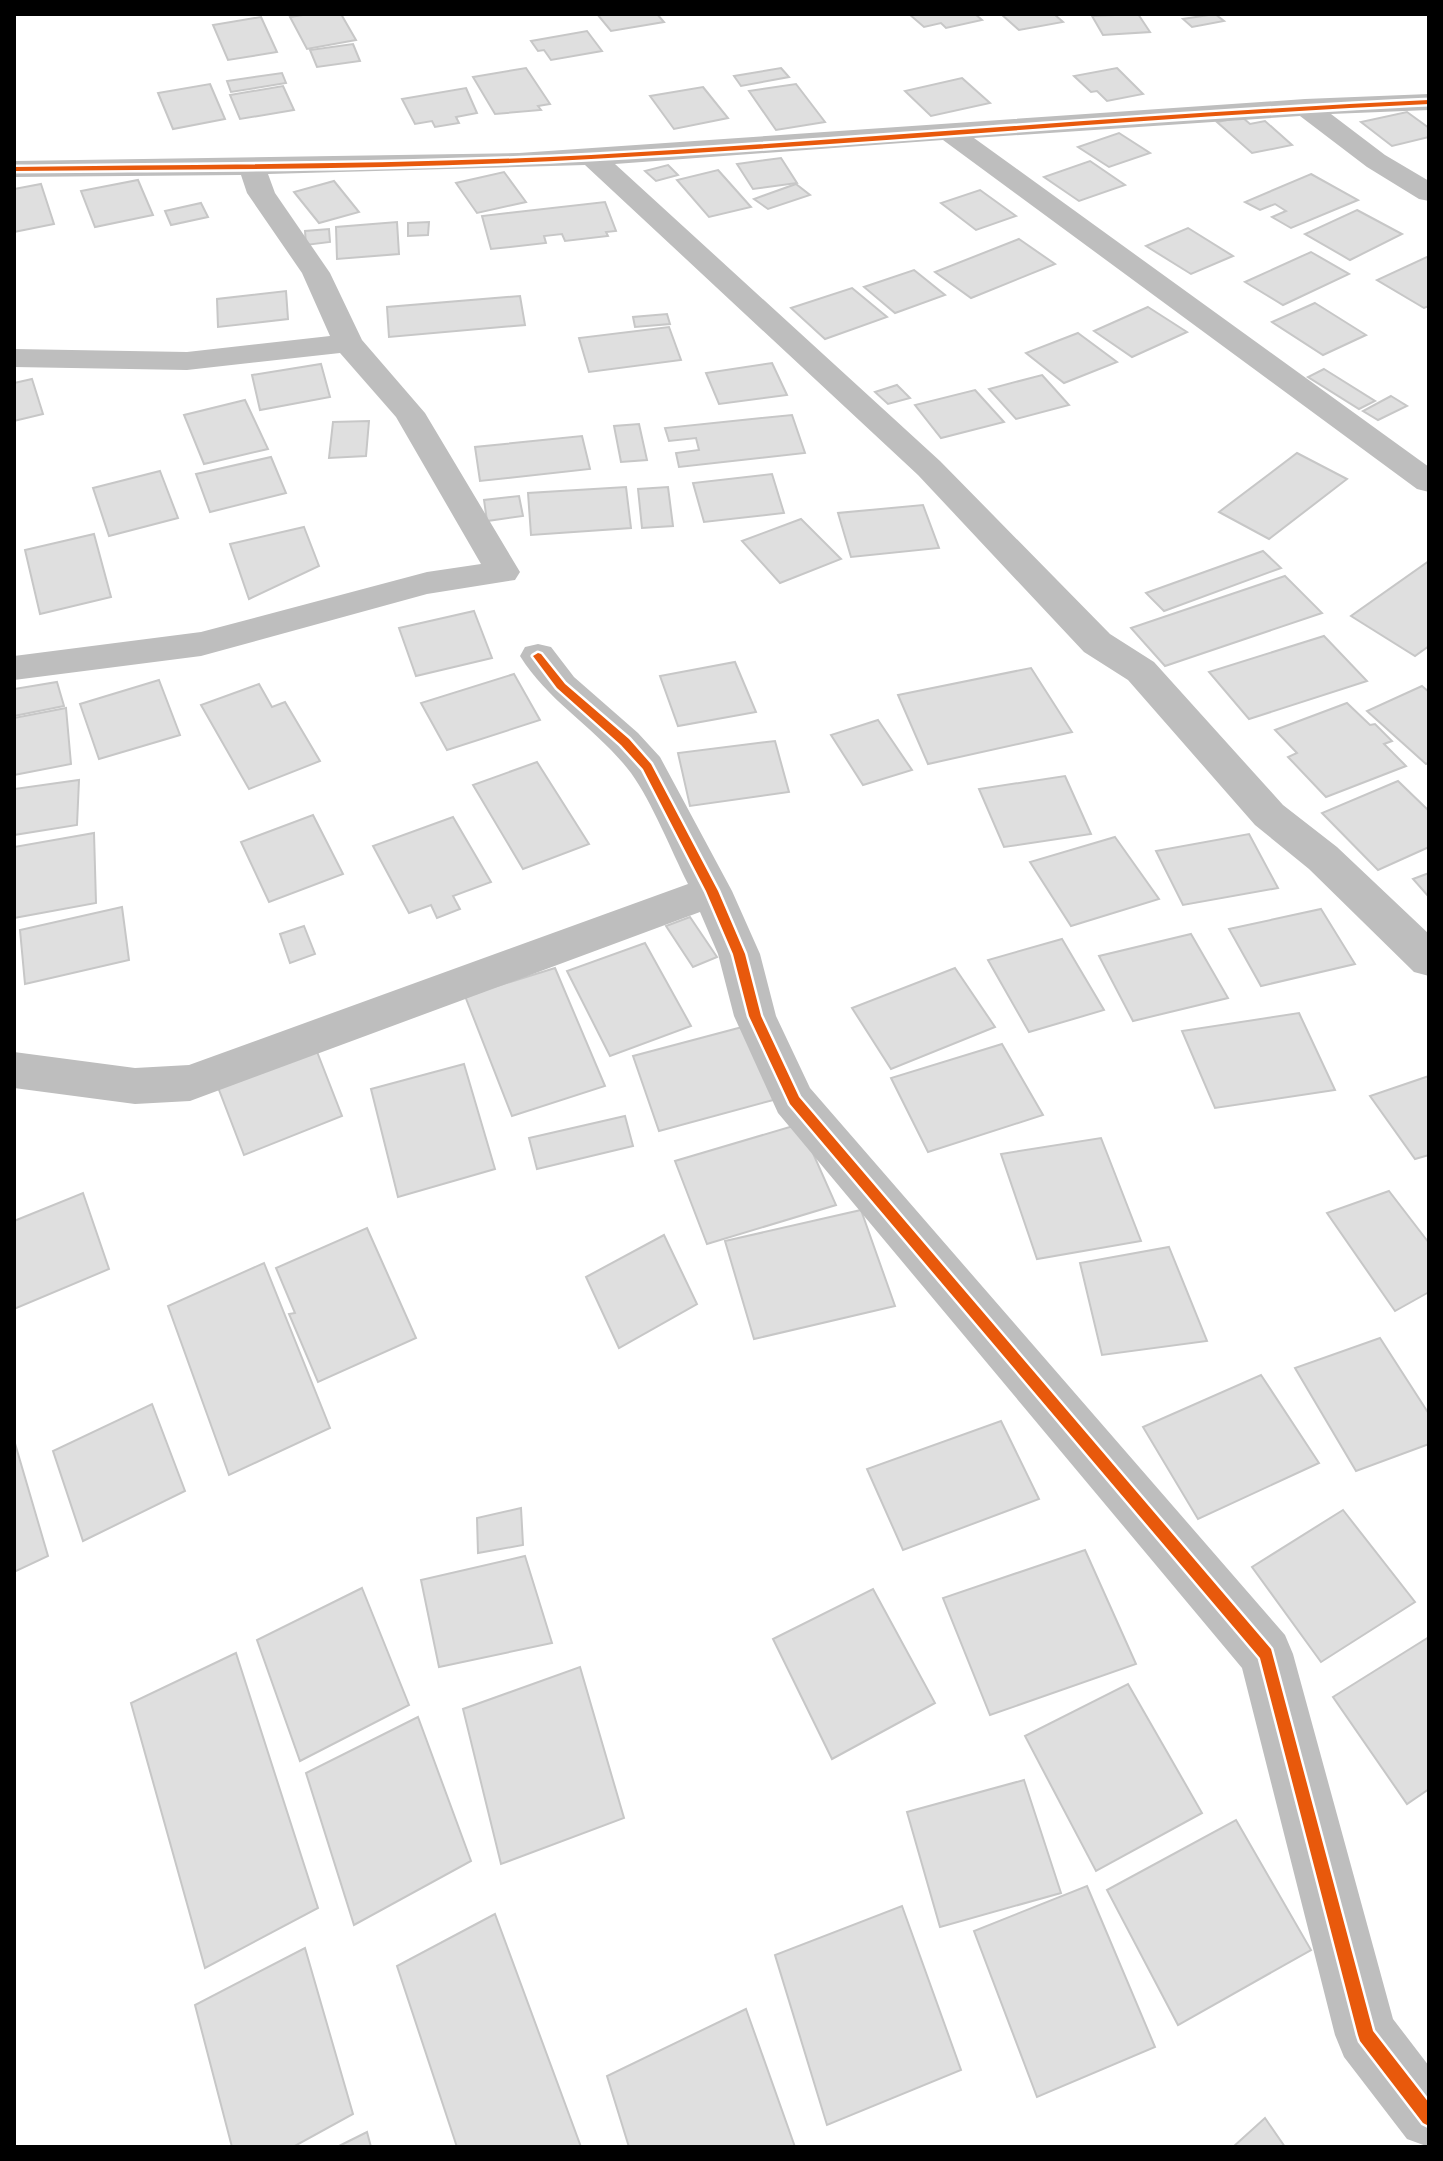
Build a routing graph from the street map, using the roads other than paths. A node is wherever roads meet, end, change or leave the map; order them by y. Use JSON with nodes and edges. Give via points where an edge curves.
{"nodes":[{"id":1,"x":1429,"y":102,"type":"edge"},
{"id":2,"x":1305,"y":107,"type":"junction"},
{"id":3,"x":951,"y":134,"type":"junction"},
{"id":4,"x":592,"y":157,"type":"junction"},
{"id":5,"x":14,"y":169,"type":"edge"},
{"id":6,"x":252,"y":169,"type":"junction"},
{"id":7,"x":1429,"y":193,"type":"edge"},
{"id":8,"x":348,"y":343,"type":"junction"},
{"id":9,"x":14,"y":358,"type":"edge"},
{"id":10,"x":1429,"y":482,"type":"edge"},
{"id":11,"x":538,"y":656,"type":"dead end"},
{"id":12,"x":14,"y":668,"type":"edge"},
{"id":13,"x":712,"y":891,"type":"junction"},
{"id":14,"x":1429,"y":960,"type":"edge"},
{"id":15,"x":14,"y":1070,"type":"edge"},
{"id":16,"x":1429,"y":2117,"type":"edge"}],
"edges":[{"from":1,"to":2,"type":"street"},
{"from":2,"to":3,"type":"street"},
{"from":2,"to":7,"type":"street"},
{"from":3,"to":4,"type":"street"},
{"from":3,"to":10,"type":"street"},
{"from":4,"to":6,"type":"street"},
{"from":4,"to":14,"type":"street","via":[[929,468],[1097,643],[1141,671],[1269,815],[1323,858]]},
{"from":5,"to":6,"type":"street"},
{"from":6,"to":8,"type":"street","via":[[261,193],[316,273]]},
{"from":8,"to":9,"type":"street","via":[[187,361]]},
{"from":8,"to":12,"type":"street","via":[[409,413],[503,572],[427,583],[201,644]]},
{"from":11,"to":13,"type":"street","via":[[561,686],[647,767]]},
{"from":13,"to":15,"type":"street","via":[[190,1083],[135,1086]]},
{"from":13,"to":16,"type":"street","via":[[739,954],[755,1016],[794,1100],[1266,1654],[1366,2035]]}]}
